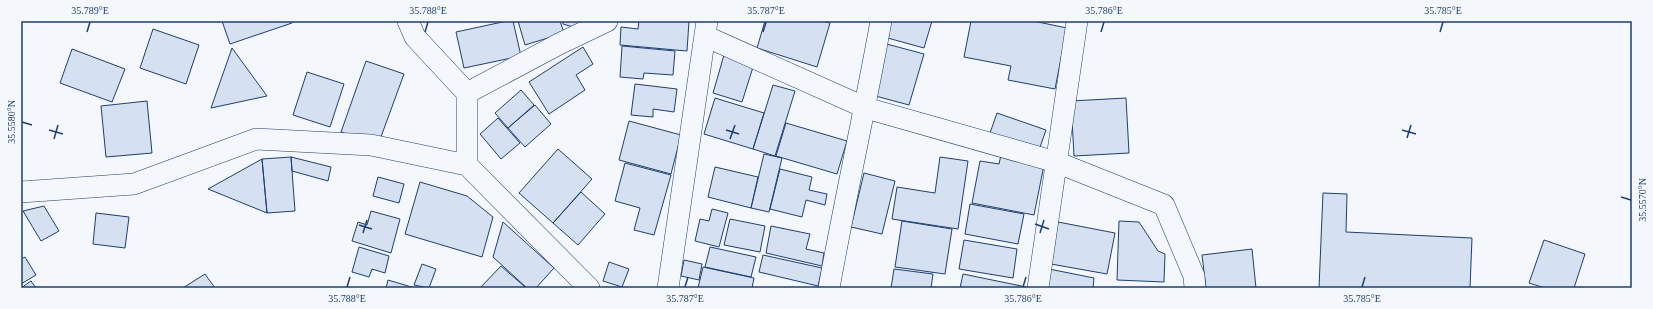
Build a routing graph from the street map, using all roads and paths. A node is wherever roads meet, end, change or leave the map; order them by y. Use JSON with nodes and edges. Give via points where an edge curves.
{"nodes":[{"id":1,"x":391,"y":21,"type":"edge"},
{"id":2,"x":607,"y":21,"type":"edge"},
{"id":3,"x":881,"y":21,"type":"edge"},
{"id":4,"x":1077,"y":21,"type":"edge"},
{"id":5,"x":411,"y":29,"type":"edge"},
{"id":6,"x":706,"y":29,"type":"edge"},
{"id":7,"x":467,"y":93,"type":"junction"},
{"id":8,"x":866,"y":108,"type":"junction"},
{"id":9,"x":1056,"y":162,"type":"junction"},
{"id":10,"x":467,"y":166,"type":"junction"},
{"id":11,"x":21,"y":192,"type":"edge"},
{"id":12,"x":589,"y":288,"type":"edge"},
{"id":13,"x":668,"y":288,"type":"edge"},
{"id":14,"x":829,"y":288,"type":"edge"},
{"id":15,"x":1038,"y":288,"type":"edge"},
{"id":16,"x":1195,"y":288,"type":"edge"}],
"edges":[{"from":1,"to":5,"type":"street"},
{"from":2,"to":7,"type":"street"},
{"from":3,"to":8,"type":"street"},
{"from":4,"to":9,"type":"street"},
{"from":5,"to":7,"type":"street"},
{"from":6,"to":8,"type":"street"},
{"from":6,"to":13,"type":"street"},
{"from":7,"to":10,"type":"street"},
{"from":8,"to":9,"type":"street"},
{"from":8,"to":14,"type":"street"},
{"from":9,"to":15,"type":"street"},
{"from":9,"to":16,"type":"street","via":[[1164,205],[1194,276]]},
{"from":10,"to":11,"type":"street","via":[[371,145],[256,139],[134,184]]},
{"from":10,"to":12,"type":"street"}]}
